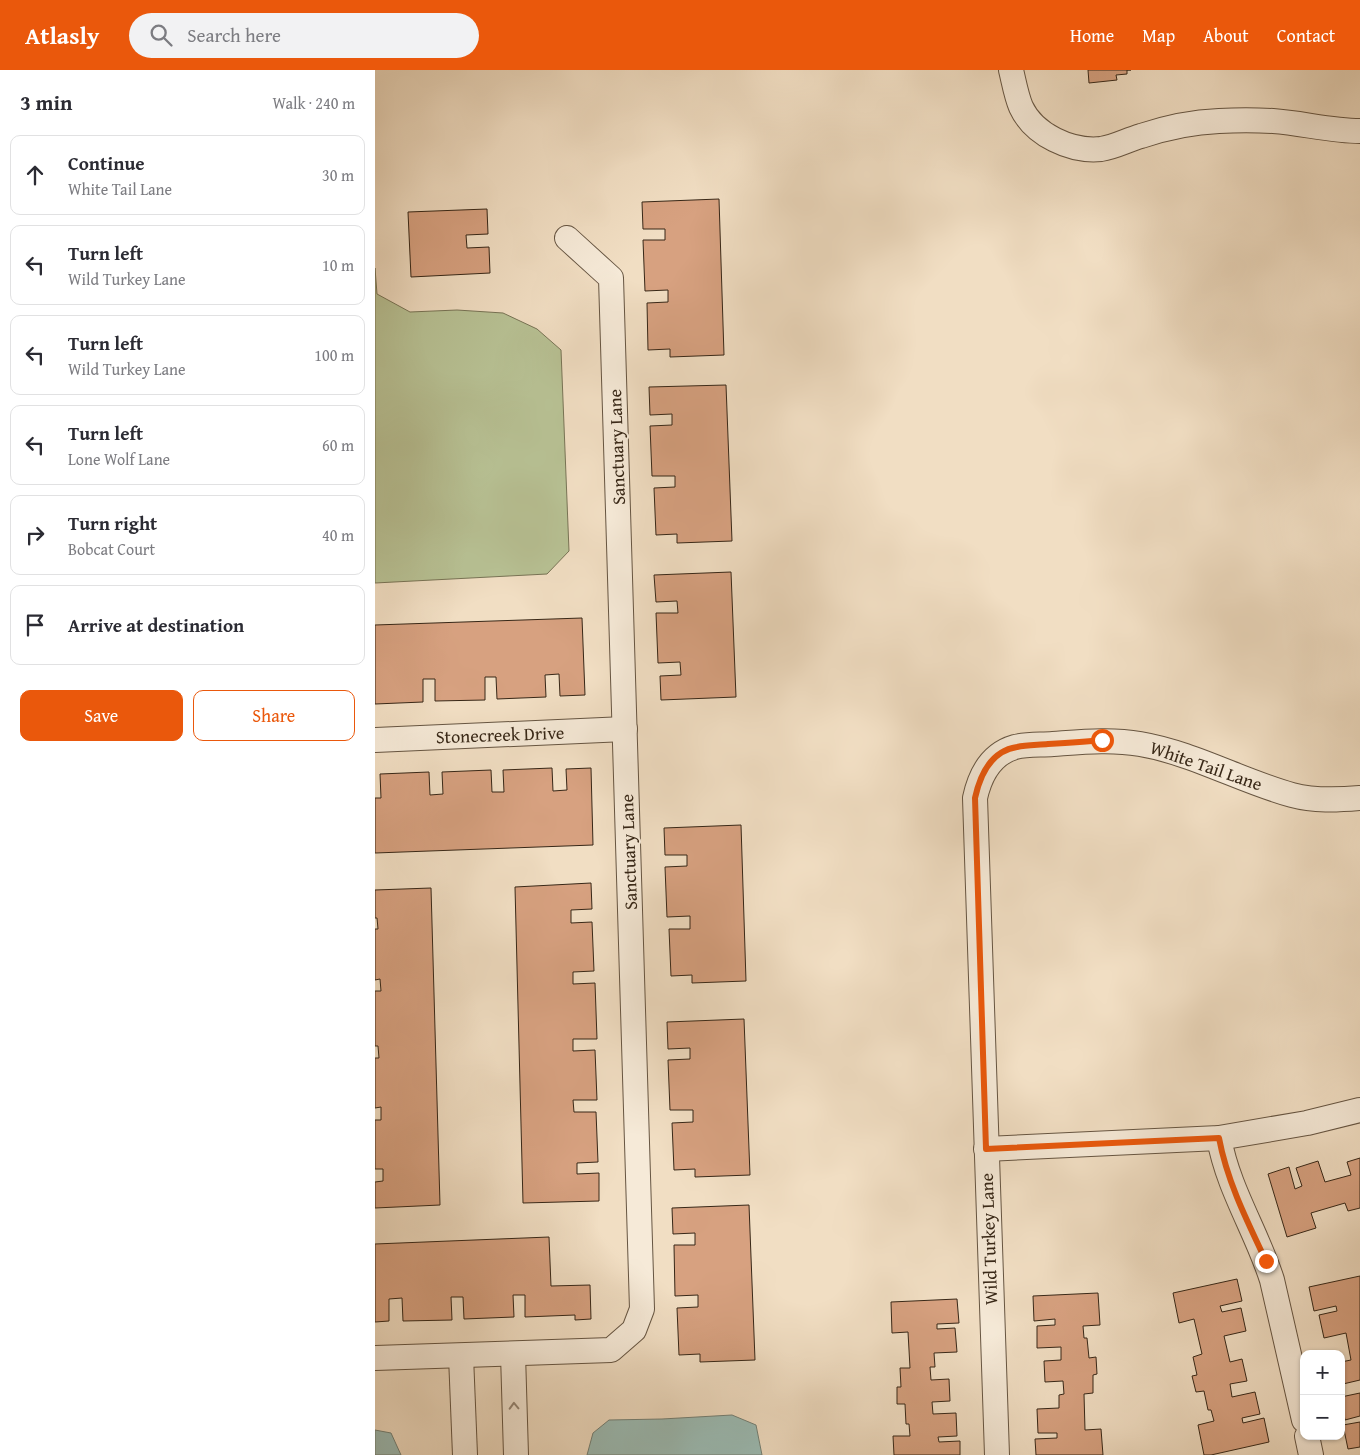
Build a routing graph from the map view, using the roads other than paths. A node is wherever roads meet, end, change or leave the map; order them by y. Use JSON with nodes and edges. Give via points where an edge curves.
{"nodes":[{"id":1,"x":1011,"y":70,"type":"edge"},
{"id":2,"x":1360,"y":131,"type":"edge"},
{"id":3,"x":567,"y":238,"type":"dead end"},
{"id":4,"x":625,"y":729,"type":"junction"},
{"id":5,"x":375,"y":740,"type":"edge"},
{"id":6,"x":994,"y":758,"type":"joint"},
{"id":7,"x":1360,"y":798,"type":"edge"},
{"id":8,"x":1360,"y":1110,"type":"edge"},
{"id":9,"x":1219,"y":1138,"type":"junction"},
{"id":10,"x":986,"y":1149,"type":"junction"},
{"id":11,"x":513,"y":1354,"type":"junction"},
{"id":12,"x":461,"y":1356,"type":"junction"},
{"id":13,"x":375,"y":1358,"type":"edge"},
{"id":14,"x":1300,"y":1402,"type":"edge"},
{"id":15,"x":1308,"y":1440,"type":"edge"},
{"id":16,"x":465,"y":1455,"type":"edge"},
{"id":17,"x":516,"y":1455,"type":"edge"},
{"id":18,"x":997,"y":1455,"type":"edge"},
{"id":19,"x":1311,"y":1455,"type":"edge"}],
"edges":[{"from":1,"to":2,"type":"street","via":[[1016,93],[1027,118],[1051,137],[1086,149],[1117,145],[1165,129],[1218,121],[1273,121]]},
{"from":3,"to":4,"type":"street","name":"Sanctuary Lane","via":[[611,278]]},
{"from":4,"to":5,"type":"street","name":"Stonecreek Drive"},
{"from":4,"to":11,"type":"street","name":"Sanctuary Lane","via":[[642,1309],[634,1330],[611,1350]]},
{"from":6,"to":7,"type":"street","name":"White Tail Lane","via":[[1015,747],[1102,740],[1140,744],[1170,751],[1292,795],[1336,800]]},
{"from":6,"to":10,"type":"street","name":"Wild Turkey Lane","via":[[979,782],[975,798]]},
{"from":8,"to":9,"type":"street"},
{"from":9,"to":10,"type":"street"},
{"from":9,"to":14,"type":"street","via":[[1222,1158],[1272,1280]]},
{"from":10,"to":18,"type":"street","name":"Wild Turkey Lane"},
{"from":11,"to":12,"type":"street","name":"Sanctuary Lane"},
{"from":17,"to":11,"type":"street","one_way":true},
{"from":12,"to":13,"type":"street","name":"Sanctuary Lane"},
{"from":12,"to":16,"type":"street"},
{"from":15,"to":19,"type":"street"}]}
